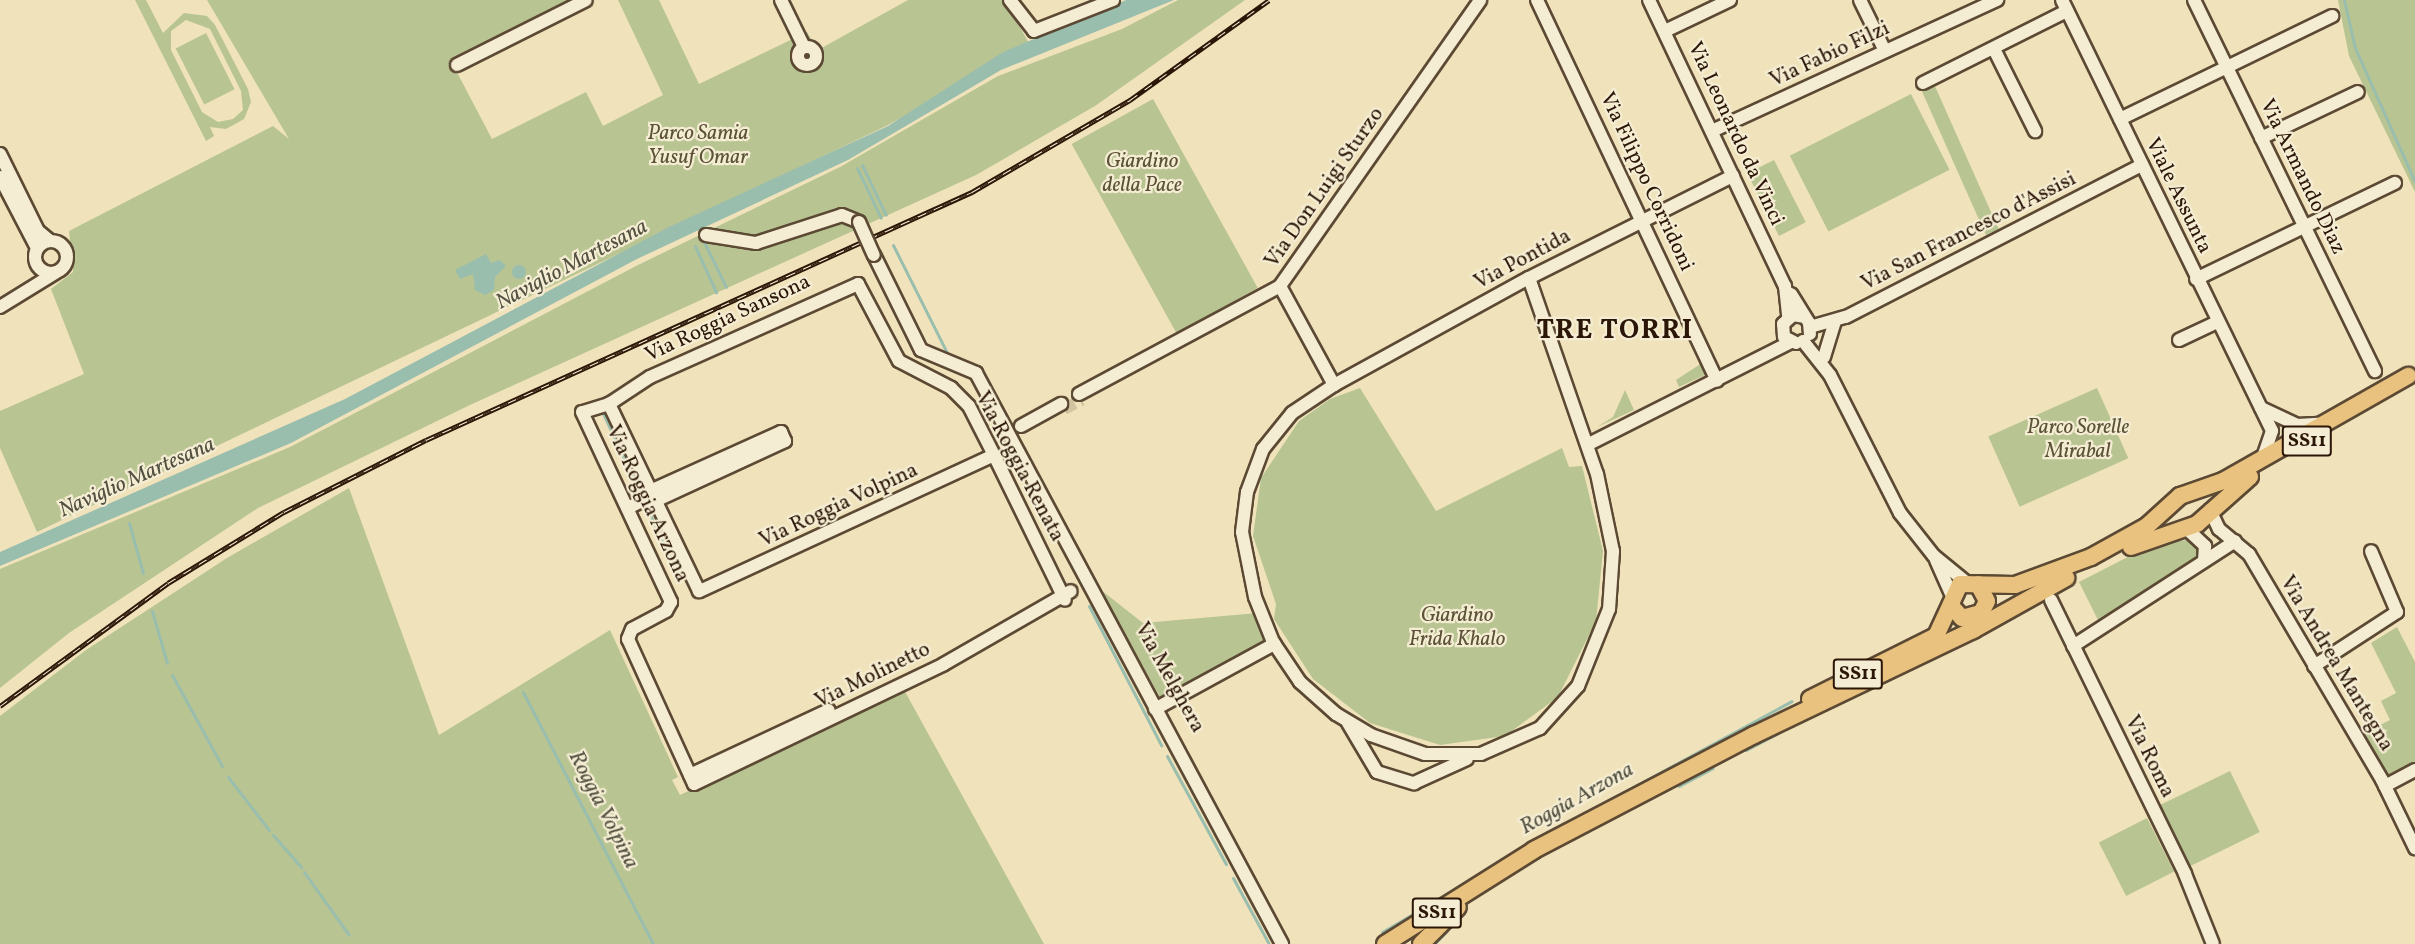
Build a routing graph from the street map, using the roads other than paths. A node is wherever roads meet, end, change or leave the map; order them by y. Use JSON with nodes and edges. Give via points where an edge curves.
{"nodes":[{"id":1,"x":586,"y":0,"type":"edge"},
{"id":2,"x":781,"y":0,"type":"edge"},
{"id":3,"x":1010,"y":0,"type":"edge"},
{"id":4,"x":1480,"y":0,"type":"edge"},
{"id":5,"x":1537,"y":0,"type":"edge"},
{"id":6,"x":1649,"y":0,"type":"edge"},
{"id":7,"x":1730,"y":0,"type":"edge"},
{"id":8,"x":1860,"y":0,"type":"edge"},
{"id":9,"x":1997,"y":0,"type":"edge"},
{"id":10,"x":2194,"y":0,"type":"edge"},
{"id":11,"x":1107,"y":1,"type":"edge"},
{"id":12,"x":2065,"y":6,"type":"edge"},
{"id":13,"x":2332,"y":16,"type":"dead end"},
{"id":14,"x":1665,"y":31,"type":"junction"},
{"id":15,"x":804,"y":47,"type":"dead end"},
{"id":16,"x":1994,"y":49,"type":"junction"},
{"id":17,"x":1884,"y":51,"type":"junction"},
{"id":18,"x":457,"y":65,"type":"dead end"},
{"id":19,"x":2227,"y":67,"type":"junction"},
{"id":20,"x":1923,"y":83,"type":"dead end"},
{"id":21,"x":2358,"y":92,"type":"dead end"},
{"id":22,"x":2120,"y":119,"type":"junction"},
{"id":23,"x":1712,"y":130,"type":"junction"},
{"id":24,"x":2035,"y":131,"type":"dead end"},
{"id":25,"x":2262,"y":138,"type":"junction"},
{"id":26,"x":0,"y":154,"type":"edge"},
{"id":27,"x":2142,"y":165,"type":"junction"},
{"id":28,"x":1733,"y":176,"type":"junction"},
{"id":29,"x":0,"y":177,"type":"edge"},
{"id":30,"x":2395,"y":183,"type":"dead end"},
{"id":31,"x":1644,"y":219,"type":"junction"},
{"id":32,"x":2304,"y":227,"type":"junction"},
{"id":33,"x":706,"y":235,"type":"dead end"},
{"id":34,"x":49,"y":240,"type":"junction"},
{"id":35,"x":37,"y":248,"type":"junction"},
{"id":36,"x":48,"y":271,"type":"junction"},
{"id":37,"x":1529,"y":278,"type":"junction"},
{"id":38,"x":2196,"y":279,"type":"junction"},
{"id":39,"x":860,"y":285,"type":"joint"},
{"id":40,"x":1280,"y":286,"type":"junction"},
{"id":41,"x":1785,"y":286,"type":"junction"},
{"id":42,"x":0,"y":307,"type":"edge"},
{"id":43,"x":1788,"y":317,"type":"junction"},
{"id":44,"x":1835,"y":321,"type":"junction"},
{"id":45,"x":2217,"y":322,"type":"junction"},
{"id":46,"x":1808,"y":325,"type":"junction"},
{"id":47,"x":1792,"y":339,"type":"junction"},
{"id":48,"x":2179,"y":340,"type":"dead end"},
{"id":49,"x":1824,"y":357,"type":"junction"},
{"id":50,"x":2374,"y":372,"type":"dead end"},
{"id":51,"x":2411,"y":374,"type":"edge"},
{"id":52,"x":1830,"y":375,"type":"junction"},
{"id":53,"x":1717,"y":381,"type":"junction"},
{"id":54,"x":1334,"y":385,"type":"junction"},
{"id":55,"x":1081,"y":397,"type":"tunnel mouth"},
{"id":56,"x":612,"y":400,"type":"junction"},
{"id":57,"x":1060,"y":408,"type":"tunnel mouth"},
{"id":58,"x":2261,"y":408,"type":"junction"},
{"id":59,"x":582,"y":412,"type":"joint"},
{"id":60,"x":2319,"y":424,"type":"junction"},
{"id":61,"x":1021,"y":426,"type":"dead end"},
{"id":62,"x":1588,"y":444,"type":"junction"},
{"id":63,"x":994,"y":455,"type":"junction"},
{"id":64,"x":2263,"y":457,"type":"junction"},
{"id":65,"x":2198,"y":492,"type":"junction"},
{"id":66,"x":651,"y":497,"type":"junction"},
{"id":67,"x":628,"y":508,"type":"junction"},
{"id":68,"x":2168,"y":509,"type":"junction"},
{"id":69,"x":2210,"y":510,"type":"junction"},
{"id":70,"x":2183,"y":529,"type":"junction"},
{"id":71,"x":2235,"y":541,"type":"junction"},
{"id":72,"x":2371,"y":551,"type":"dead end"},
{"id":73,"x":1934,"y":556,"type":"junction"},
{"id":74,"x":2204,"y":561,"type":"junction"},
{"id":75,"x":2066,"y":578,"type":"junction"},
{"id":76,"x":1090,"y":582,"type":"junction"},
{"id":77,"x":1972,"y":583,"type":"junction"},
{"id":78,"x":699,"y":591,"type":"joint"},
{"id":79,"x":1066,"y":594,"type":"junction"},
{"id":80,"x":1951,"y":600,"type":"junction"},
{"id":81,"x":2051,"y":600,"type":"dead end"},
{"id":82,"x":1976,"y":615,"type":"junction"},
{"id":83,"x":633,"y":628,"type":"joint"},
{"id":84,"x":1274,"y":644,"type":"junction"},
{"id":85,"x":2073,"y":646,"type":"junction"},
{"id":86,"x":1912,"y":661,"type":"junction"},
{"id":87,"x":2314,"y":666,"type":"junction"},
{"id":88,"x":1158,"y":707,"type":"junction"},
{"id":89,"x":1347,"y":722,"type":"junction"},
{"id":90,"x":1754,"y":735,"type":"junction"},
{"id":91,"x":1474,"y":755,"type":"junction"},
{"id":92,"x":2415,"y":770,"type":"edge"},
{"id":93,"x":2385,"y":786,"type":"junction"},
{"id":94,"x":2415,"y":848,"type":"edge"},
{"id":95,"x":1488,"y":880,"type":"junction"},
{"id":96,"x":2212,"y":942,"type":"edge"},
{"id":97,"x":1282,"y":944,"type":"edge"},
{"id":98,"x":1288,"y":944,"type":"edge"},
{"id":99,"x":1385,"y":944,"type":"edge"},
{"id":100,"x":1421,"y":944,"type":"edge"}],
"edges":[{"from":1,"to":18,"type":"street"},
{"from":2,"to":15,"type":"street"},
{"from":3,"to":11,"type":"street","via":[[1030,30]]},
{"from":4,"to":40,"type":"street","name":"Via Don Luigi Sturzo"},
{"from":5,"to":31,"type":"street","name":"Via Filippo Corridoni"},
{"from":6,"to":14,"type":"street","name":"Via Leonardo da Vinci"},
{"from":7,"to":14,"type":"street"},
{"from":8,"to":17,"type":"street"},
{"from":9,"to":17,"type":"street","name":"Via Fabio Filzi"},
{"from":10,"to":19,"type":"street","name":"Via Armando Diaz"},
{"from":12,"to":16,"type":"street"},
{"from":12,"to":22,"type":"street","name":"Viale Assunta"},
{"from":13,"to":19,"type":"street"},
{"from":14,"to":23,"type":"street","name":"Via Leonardo da Vinci"},
{"from":16,"to":20,"type":"street"},
{"from":16,"to":24,"type":"street"},
{"from":17,"to":23,"type":"street","name":"Via Fabio Filzi"},
{"from":19,"to":22,"type":"street"},
{"from":19,"to":25,"type":"street","name":"Via Armando Diaz"},
{"from":21,"to":25,"type":"street"},
{"from":22,"to":27,"type":"street","name":"Viale Assunta"},
{"from":23,"to":28,"type":"street","name":"Via Leonardo da Vinci"},
{"from":25,"to":32,"type":"street","name":"Via Armando Diaz"},
{"from":26,"to":34,"type":"street","via":[[38,231]]},
{"from":27,"to":38,"type":"street","name":"Viale Assunta"},
{"from":27,"to":44,"type":"street","name":"Via San Francesco d'Assisi"},
{"from":28,"to":31,"type":"street","name":"Via Pontida"},
{"from":28,"to":41,"type":"street","name":"Via Leonardo da Vinci"},
{"from":29,"to":35,"type":"street"},
{"from":30,"to":32,"type":"street"},
{"from":31,"to":37,"type":"street","name":"Via Pontida"},
{"from":31,"to":53,"type":"street","name":"Via Filippo Corridoni"},
{"from":32,"to":38,"type":"street"},
{"from":32,"to":50,"type":"street","name":"Via Armando Diaz"},
{"from":33,"to":76,"type":"street","name":"Via Melghera","bridge":true,"via":[[756,243],[842,215],[859,222],[919,348],[933,359],[976,373]]},
{"from":34,"to":35,"type":"street"},
{"from":34,"to":36,"type":"street","via":[[67,252],[65,265]]},
{"from":35,"to":36,"type":"street","via":[[35,259]]},
{"from":36,"to":42,"type":"street","via":[[34,289]]},
{"from":37,"to":54,"type":"street","name":"Via Pontida"},
{"from":37,"to":62,"type":"street"},
{"from":38,"to":45,"type":"street","name":"Viale Assunta"},
{"from":39,"to":56,"type":"street","name":"Via Roggia Sansona","via":[[850,283]]},
{"from":39,"to":63,"type":"street","name":"Via Roggia Renata","via":[[893,354],[961,396]]},
{"from":40,"to":54,"type":"street"},
{"from":40,"to":55,"type":"street","name":"Via Don Luigi Sturzo"},
{"from":41,"to":43,"type":"street","name":"Via Leonardo da Vinci"},
{"from":41,"to":46,"type":"street","name":"Via Leonardo da Vinci"},
{"from":43,"to":46,"type":"street","name":"Via San Francesco d'Assisi"},
{"from":43,"to":47,"type":"street"},
{"from":44,"to":46,"type":"street","name":"Via San Francesco d'Assisi"},
{"from":44,"to":49,"type":"street"},
{"from":45,"to":48,"type":"street"},
{"from":45,"to":58,"type":"street","name":"Viale Assunta"},
{"from":46,"to":47,"type":"street"},
{"from":46,"to":49,"type":"street","name":"Via Leonardo da Vinci"},
{"from":47,"to":52,"type":"street","name":"Via Leonardo da Vinci"},
{"from":47,"to":53,"type":"street"},
{"from":49,"to":52,"type":"street","name":"Via Leonardo da Vinci"},
{"from":51,"to":60,"type":"main road","number":"SS11"},
{"from":51,"to":69,"type":"main road","number":"SS11","via":[[2235,487]]},
{"from":52,"to":73,"type":"street","name":"Via Leonardo da Vinci","via":[[1900,513]]},
{"from":53,"to":62,"type":"street"},
{"from":54,"to":84,"type":"street","name":"Via Pontida","via":[[1301,406],[1273,435],[1245,497],[1246,560]]},
{"from":56,"to":59,"type":"street","name":"Via Roggia Sansona"},
{"from":56,"to":66,"type":"street","name":"Via Roggia Arzona"},
{"from":57,"to":61,"type":"street"},
{"from":58,"to":60,"type":"street","via":[[2297,425]]},
{"from":58,"to":64,"type":"street","name":"Viale Assunta","via":[[2273,434]]},
{"from":59,"to":67,"type":"street","name":"Via Roggia Arzona"},
{"from":60,"to":64,"type":"main road","number":"SS11"},
{"from":62,"to":91,"type":"street","via":[[1613,551],[1612,595],[1601,638],[1578,686],[1551,719],[1515,743]]},
{"from":63,"to":78,"type":"street","name":"Via Roggia Volpina"},
{"from":63,"to":79,"type":"street","name":"Via Roggia Renata"},
{"from":64,"to":65,"type":"main road","number":"SS11"},
{"from":65,"to":68,"type":"main road","number":"SS11","via":[[2180,496]]},
{"from":65,"to":69,"type":"main road"},
{"from":66,"to":66,"type":"street","via":[[785,441],[781,432]]},
{"from":66,"to":67,"type":"street"},
{"from":66,"to":78,"type":"street","name":"Via Roggia Arzona"},
{"from":67,"to":83,"type":"street","name":"Via Roggia Arzona","via":[[671,602],[666,611]]},
{"from":68,"to":70,"type":"main road"},
{"from":68,"to":77,"type":"main road","number":"SS11","via":[[2129,537],[2048,575],[2015,585]]},
{"from":69,"to":70,"type":"main road","number":"SS11"},
{"from":69,"to":71,"type":"street","name":"Via Andrea Mantegna","via":[[2219,529]]},
{"from":70,"to":74,"type":"street","via":[[2206,549]]},
{"from":70,"to":75,"type":"main road","number":"SS11"},
{"from":71,"to":74,"type":"street"},
{"from":71,"to":87,"type":"street","name":"Via Andrea Mantegna"},
{"from":72,"to":87,"type":"street","via":[[2397,612]]},
{"from":73,"to":77,"type":"street","name":"Via Leonardo da Vinci"},
{"from":73,"to":80,"type":"street","name":"Via Leonardo da Vinci"},
{"from":74,"to":85,"type":"street"},
{"from":75,"to":82,"type":"main road","number":"SS11"},
{"from":75,"to":86,"type":"main road","number":"SS11"},
{"from":76,"to":79,"type":"street","name":"Via Molinetto"},
{"from":76,"to":88,"type":"street","name":"Via Melghera"},
{"from":77,"to":80,"type":"main road","number":"SS11"},
{"from":77,"to":82,"type":"main road","via":[[1987,597]]},
{"from":79,"to":83,"type":"street","name":"Via Molinetto","via":[[692,780],[629,641]]},
{"from":80,"to":82,"type":"main road"},
{"from":80,"to":90,"type":"main road","number":"SS11","via":[[1936,636],[1810,699]]},
{"from":81,"to":85,"type":"street","name":"Via Roma"},
{"from":82,"to":86,"type":"main road","number":"SS11"},
{"from":84,"to":88,"type":"street"},
{"from":84,"to":89,"type":"street","name":"Via Pontida","via":[[1305,687]]},
{"from":85,"to":96,"type":"street","name":"Via Roma"},
{"from":86,"to":90,"type":"main road","number":"SS11"},
{"from":87,"to":93,"type":"street","name":"Via Andrea Mantegna"},
{"from":88,"to":97,"type":"street","name":"Via Melghera"},
{"from":88,"to":98,"type":"street","name":"Via Melghera"},
{"from":89,"to":91,"type":"street","via":[[1418,752]]},
{"from":89,"to":91,"type":"street","via":[[1377,772],[1414,783]]},
{"from":90,"to":95,"type":"main road","number":"SS11"},
{"from":92,"to":93,"type":"street"},
{"from":93,"to":94,"type":"street","name":"Via Andrea Mantegna"},
{"from":95,"to":99,"type":"main road","number":"SS11"},
{"from":95,"to":100,"type":"main road","number":"SS11"}]}
